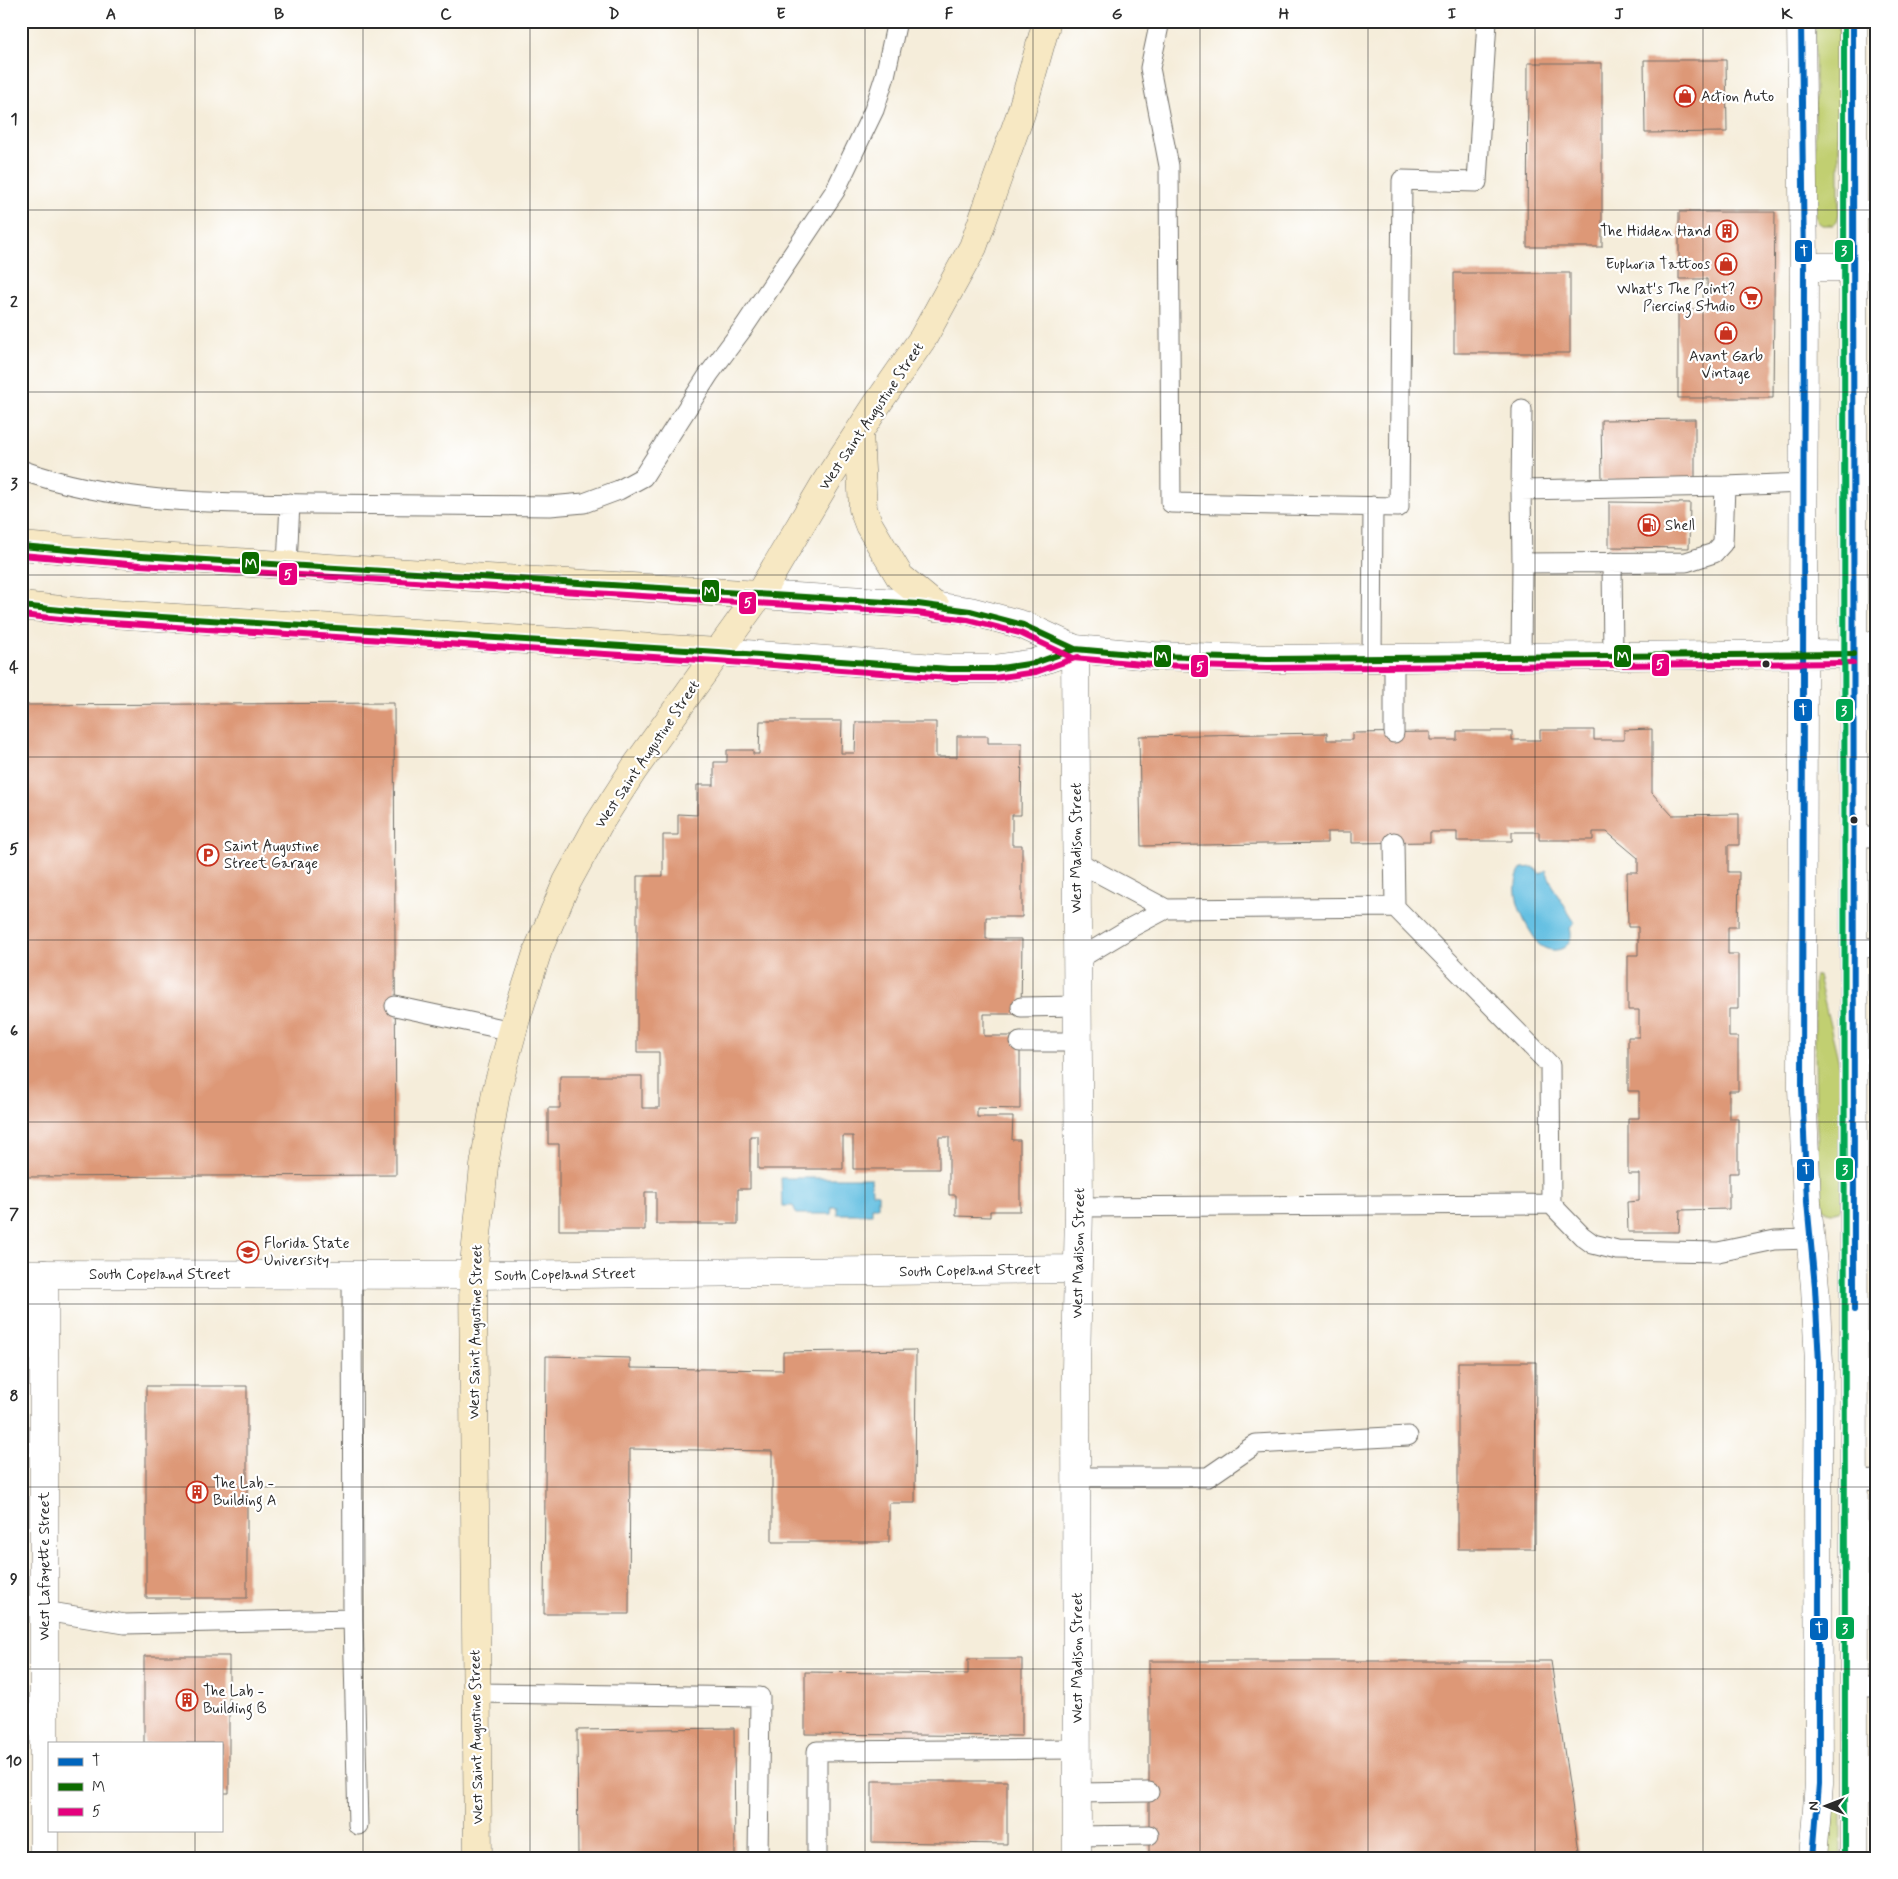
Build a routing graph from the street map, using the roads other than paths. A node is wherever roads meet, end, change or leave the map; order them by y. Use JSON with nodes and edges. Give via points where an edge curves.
{"nodes":[{"id":1,"x":897,"y":21,"type":"edge"},
{"id":2,"x":1047,"y":21,"type":"edge"},
{"id":3,"x":1160,"y":21,"type":"edge"},
{"id":4,"x":1487,"y":21,"type":"edge"},
{"id":5,"x":1801,"y":21,"type":"edge"},
{"id":6,"x":1853,"y":21,"type":"edge"},
{"id":7,"x":1804,"y":267,"type":"junction"},
{"id":8,"x":1853,"y":267,"type":"junction"},
{"id":9,"x":1522,"y":409,"type":"dead end"},
{"id":10,"x":858,"y":432,"type":"junction"},
{"id":11,"x":21,"y":470,"type":"edge"},
{"id":12,"x":1802,"y":483,"type":"junction"},
{"id":13,"x":1725,"y":486,"type":"junction"},
{"id":14,"x":1521,"y":490,"type":"junction"},
{"id":15,"x":290,"y":504,"type":"junction"},
{"id":16,"x":1373,"y":506,"type":"junction"},
{"id":17,"x":21,"y":546,"type":"edge"},
{"id":18,"x":1612,"y":562,"type":"junction"},
{"id":19,"x":1522,"y":563,"type":"junction"},
{"id":20,"x":288,"y":565,"type":"junction"},
{"id":21,"x":759,"y":595,"type":"junction"},
{"id":22,"x":21,"y":606,"type":"edge"},
{"id":23,"x":936,"y":607,"type":"junction"},
{"id":24,"x":1075,"y":648,"type":"junction"},
{"id":25,"x":1865,"y":649,"type":"edge"},
{"id":26,"x":718,"y":652,"type":"junction"},
{"id":27,"x":1802,"y":655,"type":"junction"},
{"id":28,"x":1521,"y":657,"type":"junction"},
{"id":29,"x":1613,"y":657,"type":"junction"},
{"id":30,"x":1383,"y":658,"type":"junction"},
{"id":31,"x":1877,"y":668,"type":"edge"},
{"id":32,"x":1394,"y":732,"type":"dead end"},
{"id":33,"x":1865,"y":837,"type":"edge"},
{"id":34,"x":1394,"y":842,"type":"dead end"},
{"id":35,"x":1076,"y":861,"type":"junction"},
{"id":36,"x":1395,"y":907,"type":"junction"},
{"id":37,"x":1166,"y":909,"type":"junction"},
{"id":38,"x":1865,"y":948,"type":"edge"},
{"id":39,"x":1077,"y":960,"type":"junction"},
{"id":40,"x":395,"y":1006,"type":"dead end"},
{"id":41,"x":1078,"y":1006,"type":"junction"},
{"id":42,"x":1021,"y":1007,"type":"dead end"},
{"id":43,"x":512,"y":1031,"type":"junction"},
{"id":44,"x":1020,"y":1042,"type":"dead end"},
{"id":45,"x":1078,"y":1042,"type":"junction"},
{"id":46,"x":1551,"y":1204,"type":"junction"},
{"id":47,"x":1079,"y":1207,"type":"junction"},
{"id":48,"x":1810,"y":1239,"type":"junction"},
{"id":49,"x":1854,"y":1239,"type":"junction"},
{"id":50,"x":1078,"y":1269,"type":"junction"},
{"id":51,"x":32,"y":1274,"type":"edge"},
{"id":52,"x":352,"y":1275,"type":"junction"},
{"id":53,"x":473,"y":1275,"type":"junction"},
{"id":54,"x":1408,"y":1436,"type":"dead end"},
{"id":55,"x":1076,"y":1477,"type":"junction"},
{"id":56,"x":1866,"y":1480,"type":"edge"},
{"id":57,"x":1818,"y":1481,"type":"junction"},
{"id":58,"x":44,"y":1611,"type":"junction"},
{"id":59,"x":353,"y":1619,"type":"junction"},
{"id":60,"x":1866,"y":1687,"type":"edge"},
{"id":61,"x":476,"y":1693,"type":"junction"},
{"id":62,"x":1077,"y":1749,"type":"junction"},
{"id":63,"x":1149,"y":1792,"type":"dead end"},
{"id":64,"x":1077,"y":1793,"type":"junction"},
{"id":65,"x":358,"y":1825,"type":"dead end"},
{"id":66,"x":1149,"y":1835,"type":"dead end"},
{"id":67,"x":1077,"y":1847,"type":"edge"},
{"id":68,"x":44,"y":1858,"type":"edge"},
{"id":69,"x":478,"y":1858,"type":"edge"},
{"id":70,"x":758,"y":1858,"type":"edge"},
{"id":71,"x":817,"y":1858,"type":"edge"},
{"id":72,"x":1813,"y":1858,"type":"edge"},
{"id":73,"x":1854,"y":1858,"type":"edge"}],
"edges":[{"from":1,"to":15,"type":"lane","via":[[874,110],[835,191],[709,374],[643,477],[620,490],[584,503],[550,506]]},
{"from":2,"to":10,"type":"main road","name":"West Saint Augustine Street","via":[[1021,113],[973,247],[923,338]]},
{"from":3,"to":16,"type":"lane","via":[[1150,68],[1169,166],[1171,503]]},
{"from":4,"to":16,"type":"lane","via":[[1477,182],[1402,180],[1399,507]]},
{"from":5,"to":7,"type":"street"},
{"from":6,"to":8,"type":"street"},
{"from":7,"to":8,"type":"street"},
{"from":7,"to":12,"type":"street"},
{"from":8,"to":25,"type":"street"},
{"from":9,"to":14,"type":"lane"},
{"from":10,"to":21,"type":"main road","name":"West Saint Augustine Street"},
{"from":10,"to":23,"type":"main road","via":[[863,509],[869,525],[900,578]]},
{"from":11,"to":15,"type":"lane","via":[[95,491],[182,502]]},
{"from":12,"to":13,"type":"lane"},
{"from":12,"to":27,"type":"street"},
{"from":13,"to":14,"type":"lane"},
{"from":13,"to":18,"type":"lane","via":[[1723,542],[1714,553],[1686,562]]},
{"from":14,"to":19,"type":"lane"},
{"from":15,"to":20,"type":"lane"},
{"from":16,"to":30,"type":"lane"},
{"from":17,"to":20,"type":"main road"},
{"from":18,"to":19,"type":"lane"},
{"from":18,"to":29,"type":"lane"},
{"from":19,"to":28,"type":"lane"},
{"from":20,"to":21,"type":"main road"},
{"from":21,"to":23,"type":"street"},
{"from":21,"to":26,"type":"main road","name":"West Saint Augustine Street"},
{"from":22,"to":26,"type":"main road"},
{"from":23,"to":24,"type":"street","via":[[970,611],[1023,625]]},
{"from":24,"to":26,"type":"street","via":[[1035,663],[994,669],[949,669]]},
{"from":24,"to":30,"type":"street","via":[[1190,657]]},
{"from":24,"to":35,"type":"street","name":"West Madison Street"},
{"from":25,"to":27,"type":"street"},
{"from":25,"to":31,"type":"street"},
{"from":25,"to":33,"type":"street"},
{"from":26,"to":43,"type":"main road","name":"West Saint Augustine Street","via":[[634,769],[567,882],[538,950]]},
{"from":27,"to":29,"type":"street"},
{"from":27,"to":48,"type":"street","via":[[1802,1088]]},
{"from":28,"to":29,"type":"street"},
{"from":28,"to":30,"type":"street"},
{"from":30,"to":32,"type":"lane"},
{"from":33,"to":38,"type":"street"},
{"from":34,"to":36,"type":"lane"},
{"from":35,"to":37,"type":"lane"},
{"from":35,"to":39,"type":"street","name":"West Madison Street"},
{"from":36,"to":37,"type":"lane"},
{"from":36,"to":46,"type":"lane","via":[[1550,1065]]},
{"from":37,"to":39,"type":"lane"},
{"from":38,"to":49,"type":"street"},
{"from":39,"to":41,"type":"street","name":"West Madison Street"},
{"from":40,"to":43,"type":"lane"},
{"from":41,"to":42,"type":"lane"},
{"from":41,"to":45,"type":"street","name":"West Madison Street"},
{"from":43,"to":53,"type":"main road","name":"West Saint Augustine Street","via":[[496,1092],[484,1166]]},
{"from":44,"to":45,"type":"lane"},
{"from":45,"to":47,"type":"street","name":"West Madison Street"},
{"from":46,"to":47,"type":"lane"},
{"from":46,"to":48,"type":"lane","via":[[1582,1236],[1594,1244],[1617,1250],[1718,1252],[1775,1240]]},
{"from":47,"to":50,"type":"street","name":"West Madison Street"},
{"from":48,"to":49,"type":"street"},
{"from":48,"to":57,"type":"street","via":[[1819,1363]]},
{"from":49,"to":56,"type":"street"},
{"from":50,"to":53,"type":"street","name":"South Copeland Street"},
{"from":50,"to":55,"type":"street","name":"West Madison Street"},
{"from":51,"to":52,"type":"street","name":"South Copeland Street"},
{"from":51,"to":58,"type":"street","name":"West Lafayette Street"},
{"from":52,"to":53,"type":"street","name":"South Copeland Street"},
{"from":52,"to":59,"type":"lane"},
{"from":53,"to":61,"type":"main road","name":"West Saint Augustine Street"},
{"from":54,"to":55,"type":"lane","via":[[1256,1444],[1208,1476]]},
{"from":55,"to":62,"type":"street","name":"West Madison Street"},
{"from":56,"to":57,"type":"street"},
{"from":56,"to":60,"type":"street"},
{"from":57,"to":72,"type":"street","via":[[1819,1784]]},
{"from":58,"to":59,"type":"lane","via":[[125,1624]]},
{"from":58,"to":68,"type":"street","name":"West Lafayette Street"},
{"from":59,"to":65,"type":"lane"},
{"from":60,"to":73,"type":"street"},
{"from":61,"to":69,"type":"main road","name":"West Saint Augustine Street"},
{"from":61,"to":70,"type":"lane","via":[[760,1697]]},
{"from":62,"to":64,"type":"street","name":"West Madison Street"},
{"from":62,"to":71,"type":"lane","via":[[817,1751]]},
{"from":63,"to":64,"type":"lane"},
{"from":64,"to":67,"type":"street","name":"West Madison Street"},
{"from":66,"to":67,"type":"lane"}]}
